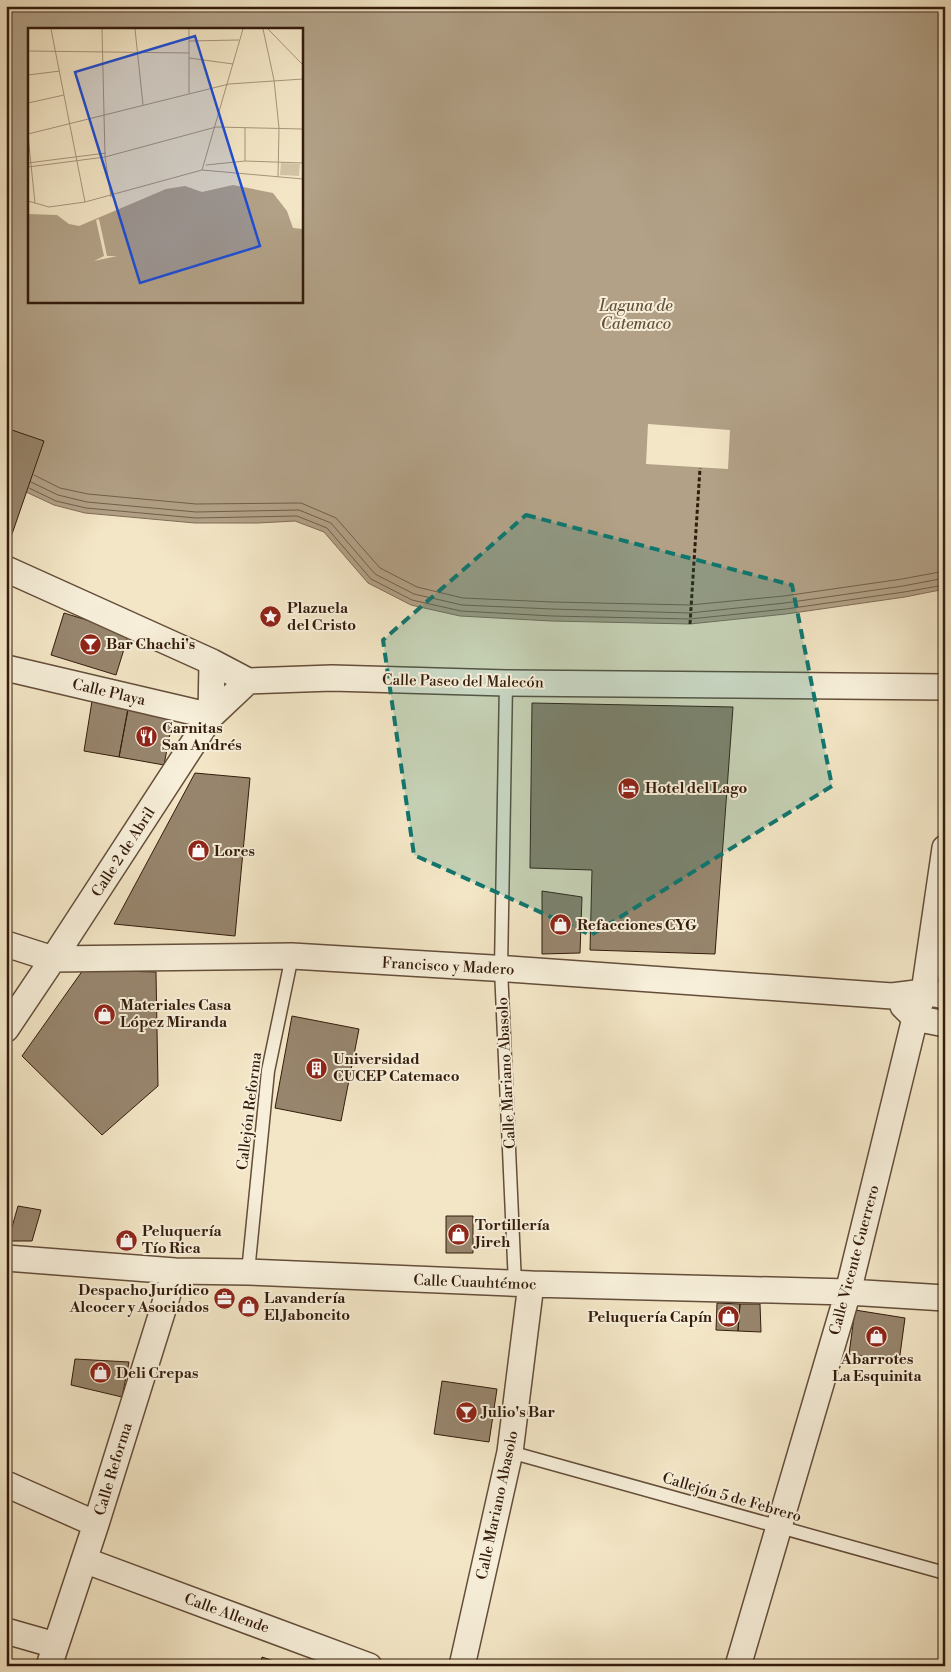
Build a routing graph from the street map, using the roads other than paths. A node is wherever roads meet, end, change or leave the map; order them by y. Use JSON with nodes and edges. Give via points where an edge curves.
{"nodes":[{"id":1,"x":6,"y":569,"type":"edge"},
{"id":2,"x":212,"y":662,"type":"junction"},
{"id":3,"x":6,"y":668,"type":"edge"},
{"id":4,"x":248,"y":681,"type":"junction"},
{"id":5,"x":506,"y":683,"type":"junction"},
{"id":6,"x":945,"y":687,"type":"edge"},
{"id":7,"x":211,"y":716,"type":"junction"},
{"id":8,"x":945,"y":848,"type":"edge"},
{"id":9,"x":6,"y":944,"type":"edge"},
{"id":10,"x":292,"y":956,"type":"junction"},
{"id":11,"x":53,"y":959,"type":"junction"},
{"id":12,"x":501,"y":969,"type":"junction"},
{"id":13,"x":934,"y":994,"type":"edge"},
{"id":14,"x":892,"y":996,"type":"junction"},
{"id":15,"x":915,"y":1018,"type":"junction"},
{"id":16,"x":945,"y":1024,"type":"edge"},
{"id":17,"x":6,"y":1029,"type":"edge"},
{"id":18,"x":6,"y":1258,"type":"edge"},
{"id":19,"x":174,"y":1271,"type":"junction"},
{"id":20,"x":248,"y":1272,"type":"junction"},
{"id":21,"x":523,"y":1284,"type":"junction"},
{"id":22,"x":848,"y":1292,"type":"junction"},
{"id":23,"x":945,"y":1298,"type":"edge"},
{"id":24,"x":510,"y":1452,"type":"junction"},
{"id":25,"x":6,"y":1484,"type":"edge"},
{"id":26,"x":96,"y":1524,"type":"junction"},
{"id":27,"x":778,"y":1526,"type":"junction"},
{"id":28,"x":84,"y":1560,"type":"junction"},
{"id":29,"x":945,"y":1573,"type":"edge"},
{"id":30,"x":6,"y":1631,"type":"edge"},
{"id":31,"x":52,"y":1656,"type":"edge"},
{"id":32,"x":369,"y":1666,"type":"edge"},
{"id":33,"x":462,"y":1666,"type":"edge"},
{"id":34,"x":738,"y":1666,"type":"edge"}],
"edges":[{"from":1,"to":2,"type":"street","name":"Calle Paseo del Malecón"},
{"from":2,"to":4,"type":"street","name":"Calle Paseo del Malecón"},
{"from":2,"to":7,"type":"street"},
{"from":3,"to":7,"type":"street","name":"Calle Playa"},
{"from":4,"to":5,"type":"street","name":"Calle Paseo del Malecón","via":[[332,678]]},
{"from":4,"to":7,"type":"street","name":"Calle 2 de Abril"},
{"from":5,"to":6,"type":"street","name":"Calle Paseo del Malecón"},
{"from":5,"to":12,"type":"lane","name":"Calle Mariano Abasolo"},
{"from":7,"to":11,"type":"street","name":"Calle 2 de Abril"},
{"from":8,"to":13,"type":"street","name":"Calle Vicente Guerrero"},
{"from":9,"to":11,"type":"street","name":"Francisco y Madero"},
{"from":10,"to":11,"type":"street","name":"Francisco y Madero"},
{"from":10,"to":12,"type":"street","name":"Francisco y Madero"},
{"from":10,"to":20,"type":"lane","name":"Callejón Reforma","via":[[268,1070]]},
{"from":11,"to":17,"type":"street","name":"Calle 2 de Abril"},
{"from":12,"to":14,"type":"street","name":"Francisco y Madero"},
{"from":12,"to":21,"type":"lane","name":"Calle Mariano Abasolo"},
{"from":13,"to":14,"type":"street","name":"Francisco y Madero"},
{"from":13,"to":15,"type":"street","name":"Calle Vicente Guerrero"},
{"from":14,"to":15,"type":"street"},
{"from":15,"to":16,"type":"street"},
{"from":15,"to":22,"type":"street","name":"Calle Vicente Guerrero"},
{"from":18,"to":19,"type":"street","name":"Calle Cuauhtémoc"},
{"from":19,"to":20,"type":"street","name":"Calle Cuauhtémoc"},
{"from":19,"to":26,"type":"street","name":"Calle Reforma"},
{"from":20,"to":21,"type":"street","name":"Calle Cuauhtémoc"},
{"from":21,"to":22,"type":"street","name":"Calle Cuauhtémoc"},
{"from":21,"to":24,"type":"street","name":"Calle Mariano Abasolo"},
{"from":22,"to":23,"type":"street","name":"Calle Cuauhtémoc"},
{"from":22,"to":27,"type":"street","name":"Calle Vicente Guerrero"},
{"from":24,"to":27,"type":"lane","name":"Callejón 5 de Febrero"},
{"from":24,"to":33,"type":"street","name":"Calle Mariano Abasolo"},
{"from":25,"to":26,"type":"street"},
{"from":26,"to":28,"type":"street","name":"Calle Reforma"},
{"from":27,"to":29,"type":"lane","name":"Callejón 5 de Febrero"},
{"from":27,"to":34,"type":"street","name":"Calle Vicente Guerrero"},
{"from":28,"to":31,"type":"street","name":"Calle Reforma"},
{"from":28,"to":32,"type":"street","name":"Calle Allende"},
{"from":30,"to":31,"type":"street"}]}
